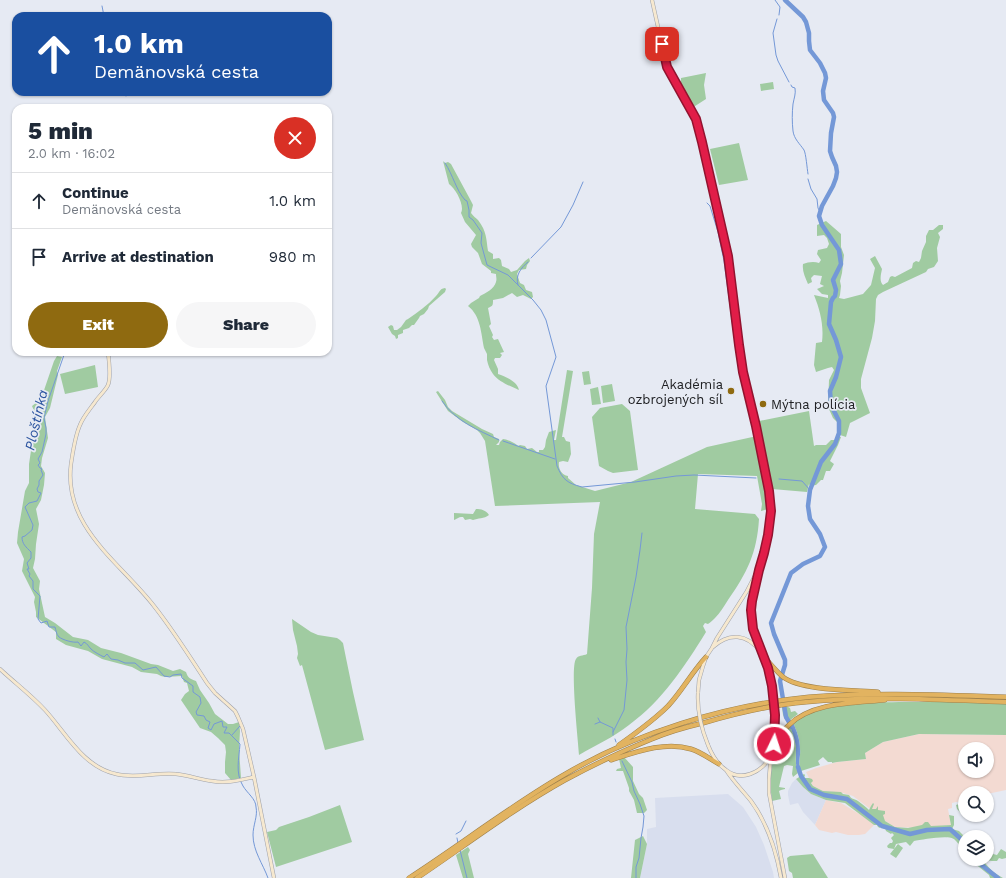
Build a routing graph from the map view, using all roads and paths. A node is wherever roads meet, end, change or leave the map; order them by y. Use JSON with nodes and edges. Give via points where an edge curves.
{"nodes":[{"id":1,"x":652,"y":0,"type":"edge"},
{"id":2,"x":108,"y":356,"type":"edge"},
{"id":3,"x":759,"y":570,"type":"junction"},
{"id":4,"x":712,"y":648,"type":"junction"},
{"id":5,"x":762,"y":654,"type":"junction"},
{"id":6,"x":706,"y":657,"type":"junction"},
{"id":7,"x":0,"y":669,"type":"edge"},
{"id":8,"x":888,"y":694,"type":"junction"},
{"id":9,"x":1006,"y":697,"type":"edge"},
{"id":10,"x":914,"y":698,"type":"junction"},
{"id":11,"x":788,"y":702,"type":"junction"},
{"id":12,"x":1006,"y":702,"type":"edge"},
{"id":13,"x":779,"y":703,"type":"junction"},
{"id":14,"x":773,"y":748,"type":"junction"},
{"id":15,"x":612,"y":750,"type":"junction"},
{"id":16,"x":771,"y":754,"type":"junction"},
{"id":17,"x":719,"y":764,"type":"junction"},
{"id":18,"x":591,"y":766,"type":"junction"},
{"id":19,"x":726,"y":770,"type":"junction"},
{"id":20,"x":254,"y":777,"type":"junction"},
{"id":21,"x":459,"y":846,"type":"junction"},
{"id":22,"x":274,"y":878,"type":"edge"},
{"id":23,"x":409,"y":878,"type":"edge"},
{"id":24,"x":417,"y":878,"type":"edge"},
{"id":25,"x":781,"y":878,"type":"edge"},
{"id":26,"x":785,"y":878,"type":"edge"}],
"edges":[{"from":1,"to":3,"type":"main road","via":[[665,61],[700,131],[728,256],[745,380],[771,503],[768,541]]},
{"from":2,"to":20,"type":"main road","via":[[108,385],[82,421],[77,435],[70,479],[72,495],[89,531],[156,608],[211,689],[237,714],[245,735]]},
{"from":3,"to":4,"type":"main road"},
{"from":3,"to":5,"type":"main road","via":[[751,610],[753,629]]},
{"from":4,"to":5,"type":"main road","via":[[725,639],[738,637],[750,641]]},
{"from":4,"to":6,"type":"main road"},
{"from":5,"to":8,"type":"highway","via":[[782,676],[794,683]]},
{"from":5,"to":14,"type":"main road","bridge":true,"via":[[770,676],[775,704]]},
{"from":6,"to":15,"type":"highway","via":[[662,711],[644,728]]},
{"from":6,"to":17,"type":"main road","bridge":true,"via":[[699,680],[698,705],[708,745]]},
{"from":7,"to":20,"type":"main road","via":[[30,695],[84,757],[107,771],[125,776],[184,774],[216,782]]},
{"from":8,"to":9,"type":"highway"},
{"from":8,"to":11,"type":"highway","via":[[827,696]]},
{"from":10,"to":11,"type":"highway"},
{"from":10,"to":12,"type":"highway"},
{"from":10,"to":14,"type":"highway","via":[[839,704],[815,710],[799,716],[782,732]]},
{"from":11,"to":13,"type":"highway"},
{"from":13,"to":15,"type":"highway","via":[[726,711],[685,722]]},
{"from":13,"to":18,"type":"highway","via":[[653,738]]},
{"from":14,"to":16,"type":"main road"},
{"from":15,"to":21,"type":"highway","via":[[562,776]]},
{"from":16,"to":19,"type":"main road","via":[[758,771],[751,774],[737,775]]},
{"from":16,"to":26,"type":"main road","via":[[769,793]]},
{"from":17,"to":18,"type":"highway","via":[[692,749],[670,746],[635,752]]},
{"from":17,"to":19,"type":"main road"},
{"from":18,"to":21,"type":"highway"},
{"from":19,"to":25,"type":"main road","via":[[751,801],[770,835]]},
{"from":20,"to":22,"type":"main road"},
{"from":21,"to":23,"type":"highway"},
{"from":21,"to":24,"type":"highway"}]}
